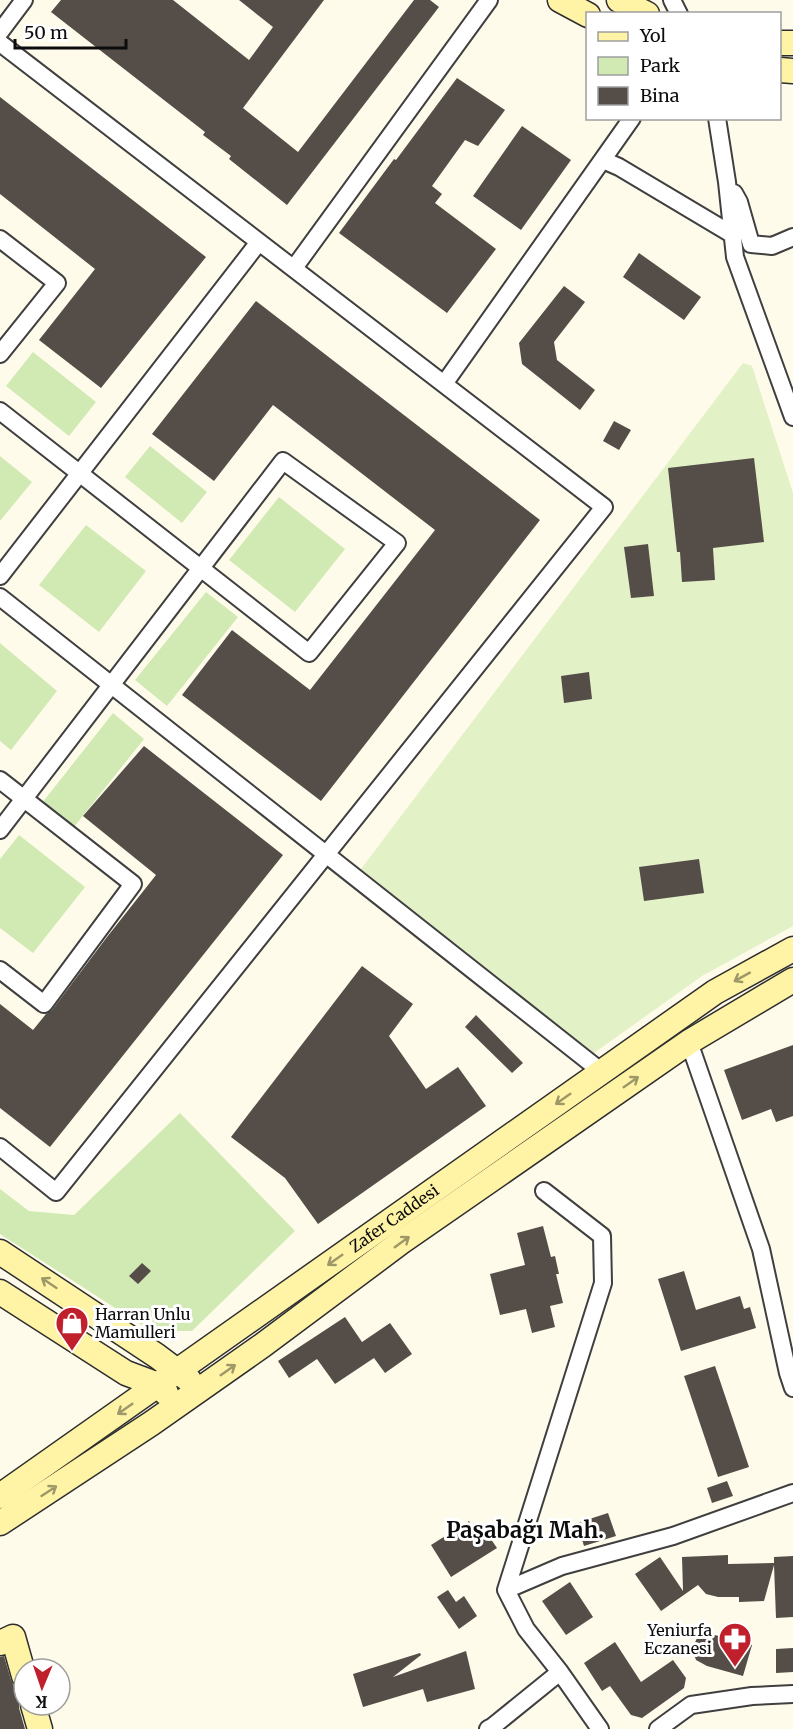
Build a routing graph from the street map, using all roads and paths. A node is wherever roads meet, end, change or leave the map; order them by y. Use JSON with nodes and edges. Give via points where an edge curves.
{"nodes":[{"id":1,"x":24,"y":0,"type":"edge"},
{"id":2,"x":489,"y":0,"type":"edge"},
{"id":3,"x":560,"y":0,"type":"edge"},
{"id":4,"x":619,"y":0,"type":"edge"},
{"id":5,"x":643,"y":12,"type":"edge"},
{"id":6,"x":586,"y":14,"type":"edge"},
{"id":7,"x":0,"y":32,"type":"edge"},
{"id":8,"x":0,"y":43,"type":"edge"},
{"id":9,"x":632,"y":120,"type":"edge"},
{"id":10,"x":717,"y":120,"type":"edge"},
{"id":11,"x":603,"y":160,"type":"junction"},
{"id":12,"x":727,"y":182,"type":"junction"},
{"id":13,"x":733,"y":235,"type":"junction"},
{"id":14,"x":793,"y":237,"type":"edge"},
{"id":15,"x":0,"y":239,"type":"edge"},
{"id":16,"x":259,"y":242,"type":"junction"},
{"id":17,"x":294,"y":268,"type":"junction"},
{"id":18,"x":0,"y":354,"type":"edge"},
{"id":19,"x":444,"y":384,"type":"junction"},
{"id":20,"x":0,"y":411,"type":"edge"},
{"id":21,"x":793,"y":417,"type":"edge"},
{"id":22,"x":80,"y":473,"type":"junction"},
{"id":23,"x":201,"y":568,"type":"junction"},
{"id":24,"x":0,"y":576,"type":"edge"},
{"id":25,"x":0,"y":597,"type":"edge"},
{"id":26,"x":111,"y":685,"type":"junction"},
{"id":27,"x":0,"y":780,"type":"edge"},
{"id":28,"x":24,"y":799,"type":"junction"},
{"id":29,"x":0,"y":830,"type":"edge"},
{"id":30,"x":326,"y":854,"type":"junction"},
{"id":31,"x":793,"y":949,"type":"edge"},
{"id":32,"x":0,"y":970,"type":"edge"},
{"id":33,"x":793,"y":980,"type":"edge"},
{"id":34,"x":689,"y":1042,"type":"junction"},
{"id":35,"x":602,"y":1072,"type":"junction"},
{"id":36,"x":0,"y":1147,"type":"edge"},
{"id":37,"x":544,"y":1191,"type":"dead end"},
{"id":38,"x":0,"y":1252,"type":"edge"},
{"id":39,"x":0,"y":1292,"type":"edge"},
{"id":40,"x":168,"y":1378,"type":"junction"},
{"id":41,"x":791,"y":1378,"type":"edge"},
{"id":42,"x":201,"y":1389,"type":"junction"},
{"id":43,"x":177,"y":1406,"type":"junction"},
{"id":44,"x":793,"y":1494,"type":"edge"},
{"id":45,"x":0,"y":1496,"type":"edge"},
{"id":46,"x":0,"y":1523,"type":"edge"},
{"id":47,"x":506,"y":1590,"type":"junction"},
{"id":48,"x":0,"y":1644,"type":"edge"},
{"id":49,"x":19,"y":1657,"type":"edge"},
{"id":50,"x":560,"y":1672,"type":"junction"},
{"id":51,"x":793,"y":1694,"type":"edge"},
{"id":52,"x":488,"y":1729,"type":"edge"},
{"id":53,"x":600,"y":1729,"type":"edge"},
{"id":54,"x":658,"y":1729,"type":"edge"}],
"edges":[{"from":1,"to":7,"type":"street"},
{"from":2,"to":17,"type":"street"},
{"from":3,"to":6,"type":"main road"},
{"from":4,"to":5,"type":"main road"},
{"from":8,"to":16,"type":"street"},
{"from":9,"to":11,"type":"street"},
{"from":10,"to":12,"type":"street"},
{"from":11,"to":13,"type":"street"},
{"from":11,"to":19,"type":"street"},
{"from":12,"to":13,"type":"street"},
{"from":12,"to":14,"type":"street","via":[[739,202],[751,244],[772,246]]},
{"from":13,"to":21,"type":"street","via":[[735,257]]},
{"from":15,"to":18,"type":"street","via":[[57,283]]},
{"from":16,"to":17,"type":"street"},
{"from":16,"to":22,"type":"street"},
{"from":17,"to":19,"type":"street"},
{"from":19,"to":30,"type":"street","via":[[604,507]]},
{"from":20,"to":22,"type":"street"},
{"from":22,"to":23,"type":"street"},
{"from":22,"to":24,"type":"street"},
{"from":23,"to":23,"type":"street","via":[[309,653],[397,543],[283,461]]},
{"from":23,"to":26,"type":"street"},
{"from":25,"to":26,"type":"street"},
{"from":26,"to":28,"type":"street"},
{"from":26,"to":30,"type":"street"},
{"from":27,"to":28,"type":"street"},
{"from":28,"to":29,"type":"street"},
{"from":28,"to":32,"type":"street","via":[[133,884],[44,1004]]},
{"from":30,"to":35,"type":"street"},
{"from":30,"to":36,"type":"street","via":[[56,1192]]},
{"from":31,"to":35,"type":"main road","name":"Zafer Caddesi","one_way":true,"via":[[715,992]]},
{"from":33,"to":34,"type":"main road","name":"Zafer Caddesi"},
{"from":34,"to":41,"type":"street","via":[[761,1249]]},
{"from":42,"to":34,"type":"main road","name":"Zafer Caddesi","one_way":true,"via":[[401,1242]]},
{"from":35,"to":40,"type":"main road","name":"Zafer Caddesi","one_way":true},
{"from":37,"to":47,"type":"street","via":[[602,1236],[603,1283]]},
{"from":40,"to":38,"type":"main road","one_way":true,"via":[[138,1343]]},
{"from":39,"to":40,"type":"main road","via":[[126,1373]]},
{"from":40,"to":42,"type":"main road"},
{"from":40,"to":43,"type":"main road"},
{"from":40,"to":45,"type":"main road","name":"Zafer Caddesi","one_way":true},
{"from":42,"to":43,"type":"main road","name":"Zafer Caddesi"},
{"from":46,"to":43,"type":"main road","name":"Zafer Caddesi","one_way":true},
{"from":44,"to":47,"type":"street","via":[[673,1536],[562,1566]]},
{"from":47,"to":50,"type":"street","via":[[526,1629]]},
{"from":48,"to":49,"type":"main road","via":[[13,1637]]},
{"from":50,"to":52,"type":"street"},
{"from":50,"to":53,"type":"street"},
{"from":51,"to":54,"type":"street","via":[[692,1705]]}]}
